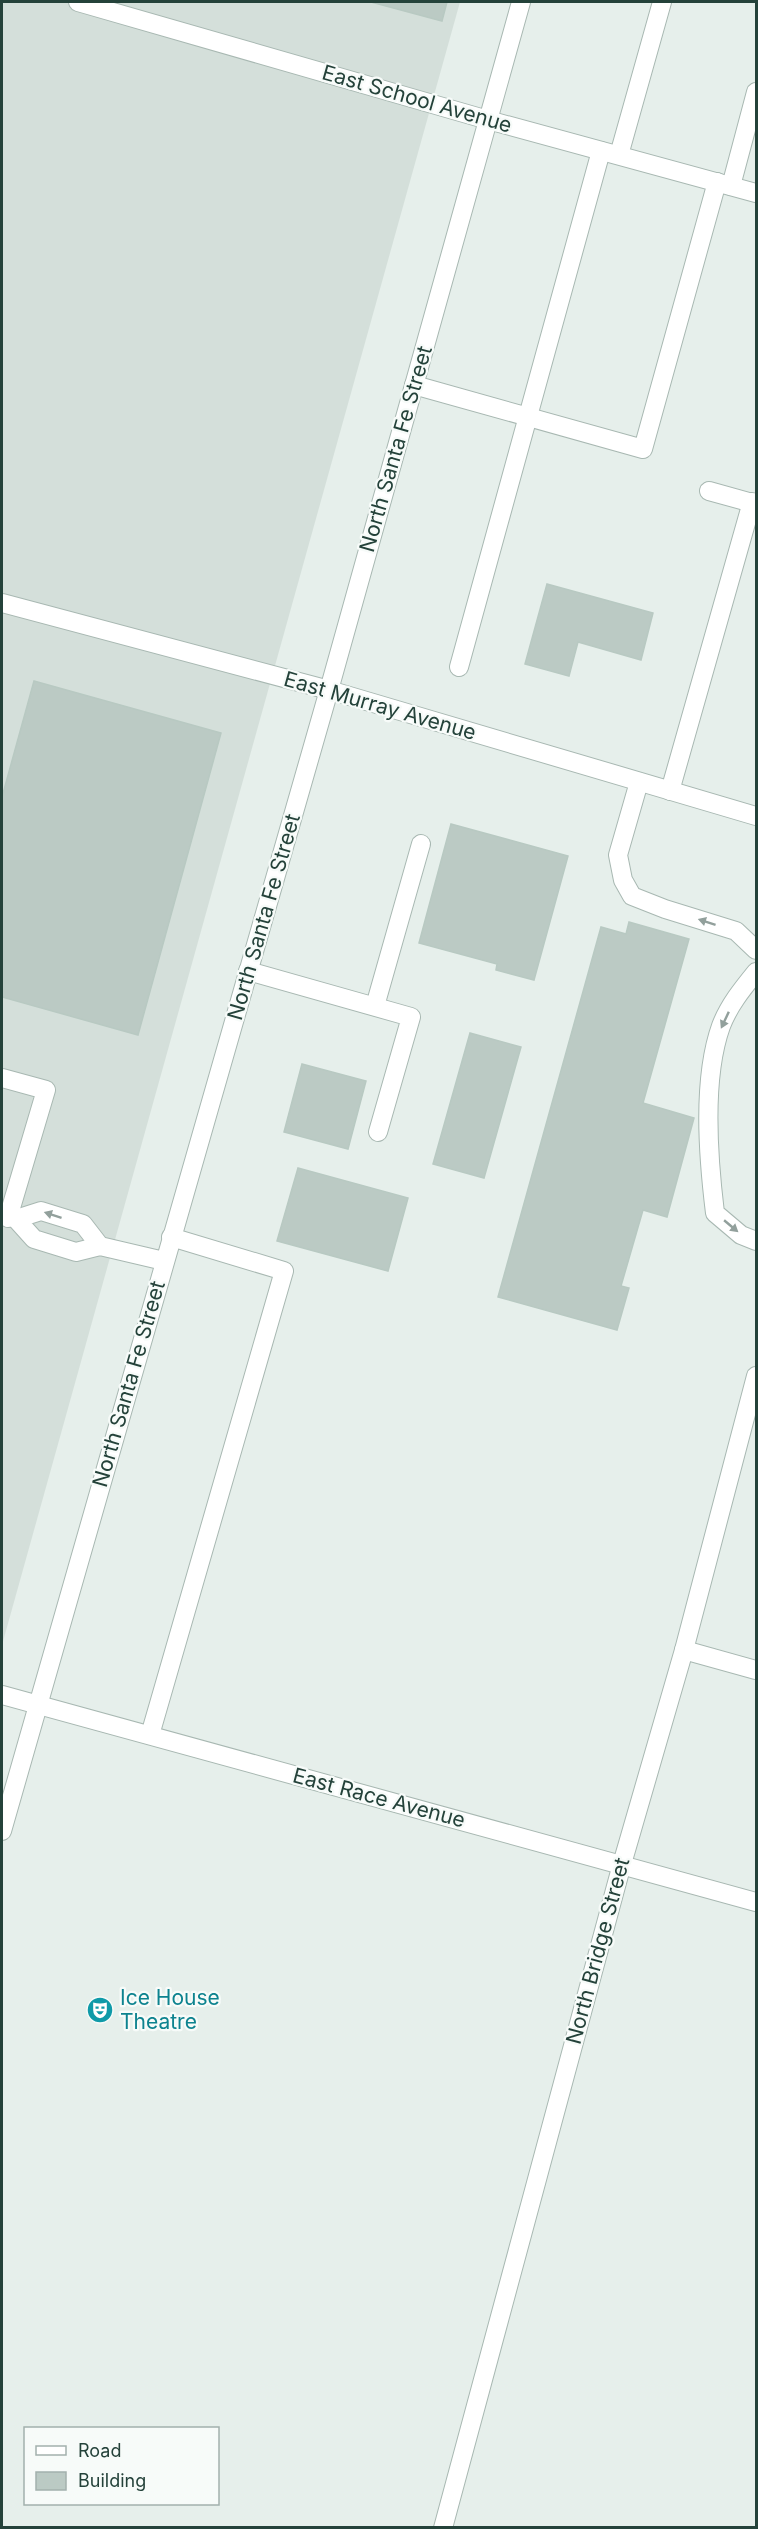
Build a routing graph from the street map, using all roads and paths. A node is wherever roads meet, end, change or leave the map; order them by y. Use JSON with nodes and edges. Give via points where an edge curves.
{"nodes":[{"id":1,"x":78,"y":2,"type":"edge"},
{"id":2,"x":521,"y":2,"type":"edge"},
{"id":3,"x":662,"y":2,"type":"edge"},
{"id":4,"x":756,"y":92,"type":"edge"},
{"id":5,"x":488,"y":120,"type":"junction"},
{"id":6,"x":601,"y":151,"type":"junction"},
{"id":7,"x":619,"y":155,"type":"junction"},
{"id":8,"x":724,"y":184,"type":"junction"},
{"id":9,"x":756,"y":193,"type":"edge"},
{"id":10,"x":414,"y":385,"type":"junction"},
{"id":11,"x":528,"y":417,"type":"junction"},
{"id":12,"x":709,"y":491,"type":"dead end"},
{"id":13,"x":754,"y":503,"type":"edge"},
{"id":14,"x":2,"y":603,"type":"edge"},
{"id":15,"x":459,"y":667,"type":"dead end"},
{"id":16,"x":329,"y":690,"type":"junction"},
{"id":17,"x":639,"y":782,"type":"junction"},
{"id":18,"x":670,"y":791,"type":"junction"},
{"id":19,"x":756,"y":816,"type":"edge"},
{"id":20,"x":421,"y":844,"type":"dead end"},
{"id":21,"x":756,"y":950,"type":"edge"},
{"id":22,"x":248,"y":971,"type":"junction"},
{"id":23,"x":756,"y":972,"type":"edge"},
{"id":24,"x":375,"y":1006,"type":"junction"},
{"id":25,"x":2,"y":1078,"type":"edge"},
{"id":26,"x":378,"y":1132,"type":"dead end"},
{"id":27,"x":8,"y":1218,"type":"edge"},
{"id":28,"x":171,"y":1237,"type":"junction"},
{"id":29,"x":756,"y":1241,"type":"edge"},
{"id":30,"x":100,"y":1246,"type":"junction"},
{"id":31,"x":164,"y":1261,"type":"junction"},
{"id":32,"x":756,"y":1376,"type":"edge"},
{"id":33,"x":684,"y":1650,"type":"junction"},
{"id":34,"x":756,"y":1670,"type":"edge"},
{"id":35,"x":2,"y":1695,"type":"edge"},
{"id":36,"x":36,"y":1705,"type":"junction"},
{"id":37,"x":150,"y":1735,"type":"junction"},
{"id":38,"x":2,"y":1831,"type":"edge"},
{"id":39,"x":622,"y":1864,"type":"junction"},
{"id":40,"x":756,"y":1902,"type":"edge"},
{"id":41,"x":443,"y":2528,"type":"edge"}],
"edges":[{"from":1,"to":5,"type":"street","name":"East School Avenue"},
{"from":2,"to":5,"type":"street","name":"North Santa Fe Street"},
{"from":3,"to":7,"type":"street"},
{"from":4,"to":8,"type":"street"},
{"from":5,"to":6,"type":"street","name":"East School Avenue"},
{"from":5,"to":10,"type":"street","name":"North Santa Fe Street"},
{"from":6,"to":7,"type":"street","name":"East School Avenue"},
{"from":6,"to":11,"type":"street"},
{"from":7,"to":8,"type":"street","name":"East School Avenue"},
{"from":8,"to":9,"type":"street","name":"East School Avenue"},
{"from":8,"to":11,"type":"street","via":[[643,449]]},
{"from":10,"to":11,"type":"street"},
{"from":10,"to":16,"type":"street","name":"North Santa Fe Street"},
{"from":11,"to":15,"type":"street"},
{"from":12,"to":13,"type":"street"},
{"from":13,"to":18,"type":"street"},
{"from":14,"to":16,"type":"street","name":"East Murray Avenue"},
{"from":16,"to":17,"type":"street","name":"East Murray Avenue"},
{"from":16,"to":22,"type":"street","name":"North Santa Fe Street"},
{"from":17,"to":18,"type":"street","name":"East Murray Avenue"},
{"from":21,"to":17,"type":"street","one_way":true,"via":[[736,931],[632,896],[618,855]]},
{"from":18,"to":19,"type":"street","name":"East Murray Avenue"},
{"from":20,"to":24,"type":"street"},
{"from":22,"to":24,"type":"street"},
{"from":22,"to":28,"type":"street","name":"North Santa Fe Street"},
{"from":23,"to":29,"type":"street","one_way":true,"via":[[722,1025],[710,1072],[715,1213],[741,1235]]},
{"from":24,"to":26,"type":"street","via":[[411,1017]]},
{"from":25,"to":27,"type":"street","via":[[46,1090]]},
{"from":27,"to":30,"type":"street","via":[[34,1239],[76,1252]]},
{"from":30,"to":27,"type":"street","one_way":true,"via":[[83,1224],[41,1211]]},
{"from":28,"to":31,"type":"street","name":"North Santa Fe Street"},
{"from":28,"to":37,"type":"street","via":[[284,1271]]},
{"from":30,"to":31,"type":"street"},
{"from":31,"to":36,"type":"street","name":"North Santa Fe Street"},
{"from":32,"to":33,"type":"street","name":"North Bridge Street"},
{"from":33,"to":34,"type":"street"},
{"from":33,"to":39,"type":"street","name":"North Bridge Street"},
{"from":35,"to":36,"type":"street","name":"East Race Avenue"},
{"from":36,"to":37,"type":"street","name":"East Race Avenue"},
{"from":36,"to":38,"type":"street","name":"North Santa Fe Street"},
{"from":37,"to":39,"type":"street","name":"East Race Avenue"},
{"from":39,"to":40,"type":"street","name":"East Race Avenue"},
{"from":39,"to":41,"type":"street","name":"North Bridge Street"}]}
